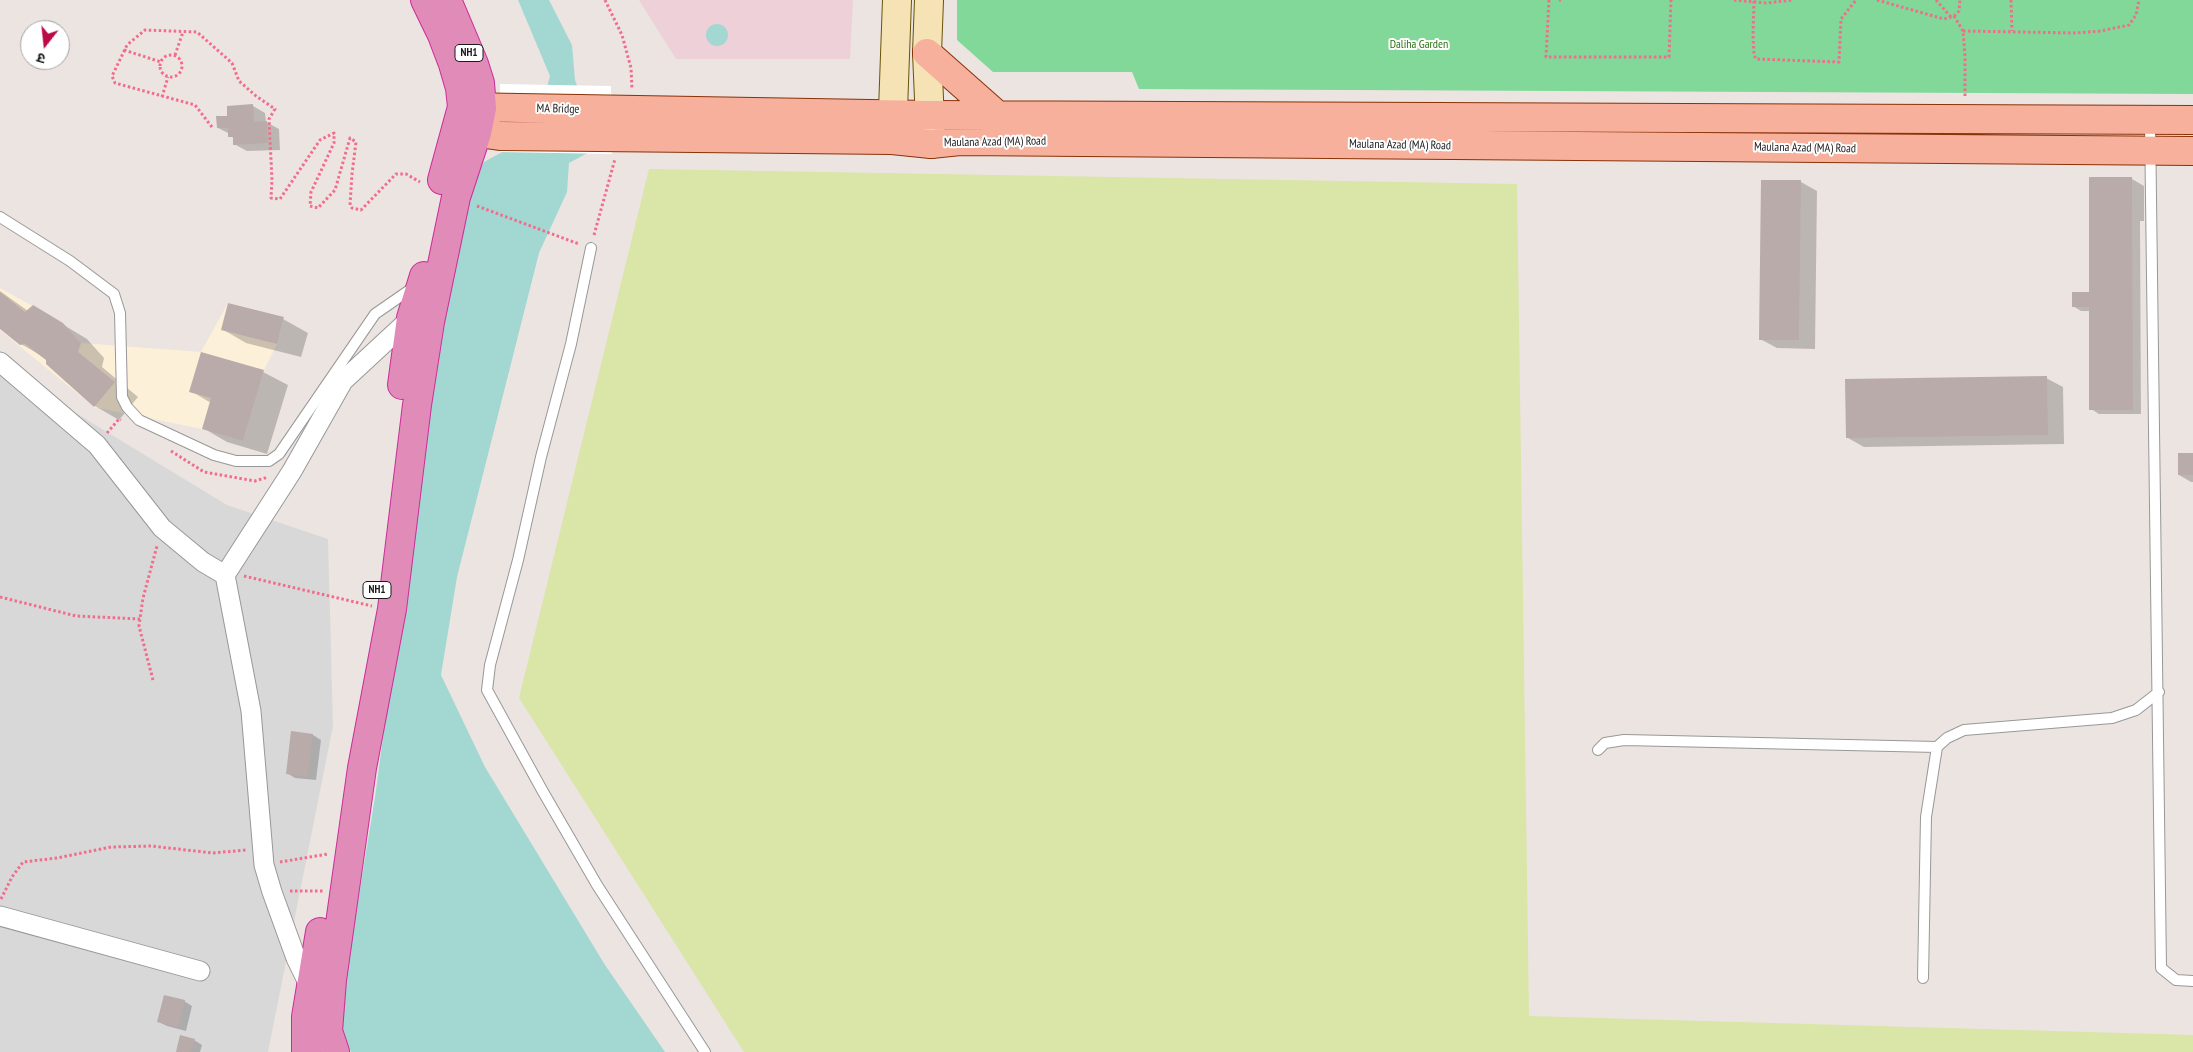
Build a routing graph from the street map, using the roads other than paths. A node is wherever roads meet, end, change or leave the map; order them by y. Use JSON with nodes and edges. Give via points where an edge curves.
{"nodes":[{"id":1,"x":425,"y":0,"type":"edge"},
{"id":2,"x":447,"y":0,"type":"edge"},
{"id":3,"x":896,"y":0,"type":"edge"},
{"id":4,"x":929,"y":0,"type":"edge"},
{"id":5,"x":927,"y":53,"type":"junction"},
{"id":6,"x":623,"y":110,"type":"joint"},
{"id":7,"x":996,"y":114,"type":"junction"},
{"id":8,"x":929,"y":115,"type":"junction"},
{"id":9,"x":480,"y":120,"type":"junction"},
{"id":10,"x":2150,"y":120,"type":"junction"},
{"id":11,"x":2193,"y":120,"type":"edge"},
{"id":12,"x":892,"y":127,"type":"junction"},
{"id":13,"x":931,"y":144,"type":"junction"},
{"id":14,"x":2150,"y":151,"type":"junction"},
{"id":15,"x":2193,"y":151,"type":"edge"},
{"id":16,"x":0,"y":217,"type":"edge"},
{"id":17,"x":591,"y":248,"type":"road end"},
{"id":18,"x":423,"y":280,"type":"junction"},
{"id":19,"x":411,"y":318,"type":"junction"},
{"id":20,"x":0,"y":362,"type":"edge"},
{"id":21,"x":9,"y":379,"type":"edge"},
{"id":22,"x":408,"y":404,"type":"junction"},
{"id":23,"x":225,"y":575,"type":"junction"},
{"id":24,"x":2158,"y":692,"type":"junction"},
{"id":25,"x":1937,"y":747,"type":"junction"},
{"id":26,"x":1598,"y":750,"type":"dead end"},
{"id":27,"x":0,"y":916,"type":"edge"},
{"id":28,"x":200,"y":971,"type":"dead end"},
{"id":29,"x":1923,"y":978,"type":"dead end"},
{"id":30,"x":2193,"y":981,"type":"edge"},
{"id":31,"x":311,"y":989,"type":"junction"},
{"id":32,"x":306,"y":1052,"type":"edge"},
{"id":33,"x":335,"y":1052,"type":"edge"},
{"id":34,"x":705,"y":1052,"type":"edge"}],
"edges":[{"from":1,"to":9,"type":"highway","number":"NH1","via":[[442,35],[460,88]]},
{"from":2,"to":9,"type":"highway","number":"NH1","via":[[480,83]]},
{"from":3,"to":12,"type":"main road"},
{"from":4,"to":5,"type":"main road"},
{"from":5,"to":7,"type":"main road"},
{"from":5,"to":8,"type":"main road"},
{"from":6,"to":9,"type":"main road","name":"MA Bridge"},
{"from":6,"to":12,"type":"main road","name":"Maulana Azad (MA) Road"},
{"from":7,"to":8,"type":"main road","name":"Maulana Azad (MA) Road"},
{"from":7,"to":10,"type":"main road","name":"Maulana Azad (MA) Road"},
{"from":8,"to":12,"type":"main road","name":"Maulana Azad (MA) Road"},
{"from":8,"to":13,"type":"main road"},
{"from":9,"to":12,"type":"main road","name":"Maulana Azad (MA) Road","via":[[614,137]]},
{"from":9,"to":18,"type":"highway","number":"NH1","via":[[439,192]]},
{"from":9,"to":22,"type":"highway","number":"NH1","via":[[456,197],[430,322]]},
{"from":10,"to":11,"type":"main road","name":"Maulana Azad (MA) Road"},
{"from":10,"to":14,"type":"lane"},
{"from":12,"to":13,"type":"main road","name":"Maulana Azad (MA) Road"},
{"from":13,"to":14,"type":"main road","name":"Maulana Azad (MA) Road","via":[[980,141]]},
{"from":14,"to":15,"type":"main road","name":"Maulana Azad (MA) Road"},
{"from":14,"to":24,"type":"lane"},
{"from":16,"to":18,"type":"lane","via":[[70,261],[114,294],[120,313],[122,397],[139,420],[214,455],[236,461],[269,461],[279,454],[375,314]]},
{"from":17,"to":34,"type":"lane","via":[[571,344],[490,665],[487,690],[597,885]]},
{"from":18,"to":19,"type":"highway","number":"NH1"},
{"from":19,"to":22,"type":"highway","number":"NH1"},
{"from":19,"to":23,"type":"street","via":[[343,381],[292,471]]},
{"from":20,"to":21,"type":"street"},
{"from":21,"to":23,"type":"street","via":[[98,446],[162,528],[203,562]]},
{"from":22,"to":31,"type":"highway","number":"NH1","via":[[331,853]]},
{"from":22,"to":33,"type":"highway","number":"NH1","via":[[392,609],[362,768],[332,980],[328,1032]]},
{"from":23,"to":31,"type":"street","via":[[251,711],[263,857],[272,892]]},
{"from":24,"to":25,"type":"lane","via":[[2136,710],[2112,718],[1964,730]]},
{"from":24,"to":30,"type":"lane","via":[[2161,968],[2176,980]]},
{"from":25,"to":26,"type":"lane","via":[[1624,740],[1605,743]]},
{"from":25,"to":29,"type":"lane","via":[[1926,817]]},
{"from":27,"to":28,"type":"street"},
{"from":31,"to":32,"type":"highway","number":"NH1","via":[[306,1017]]}]}
